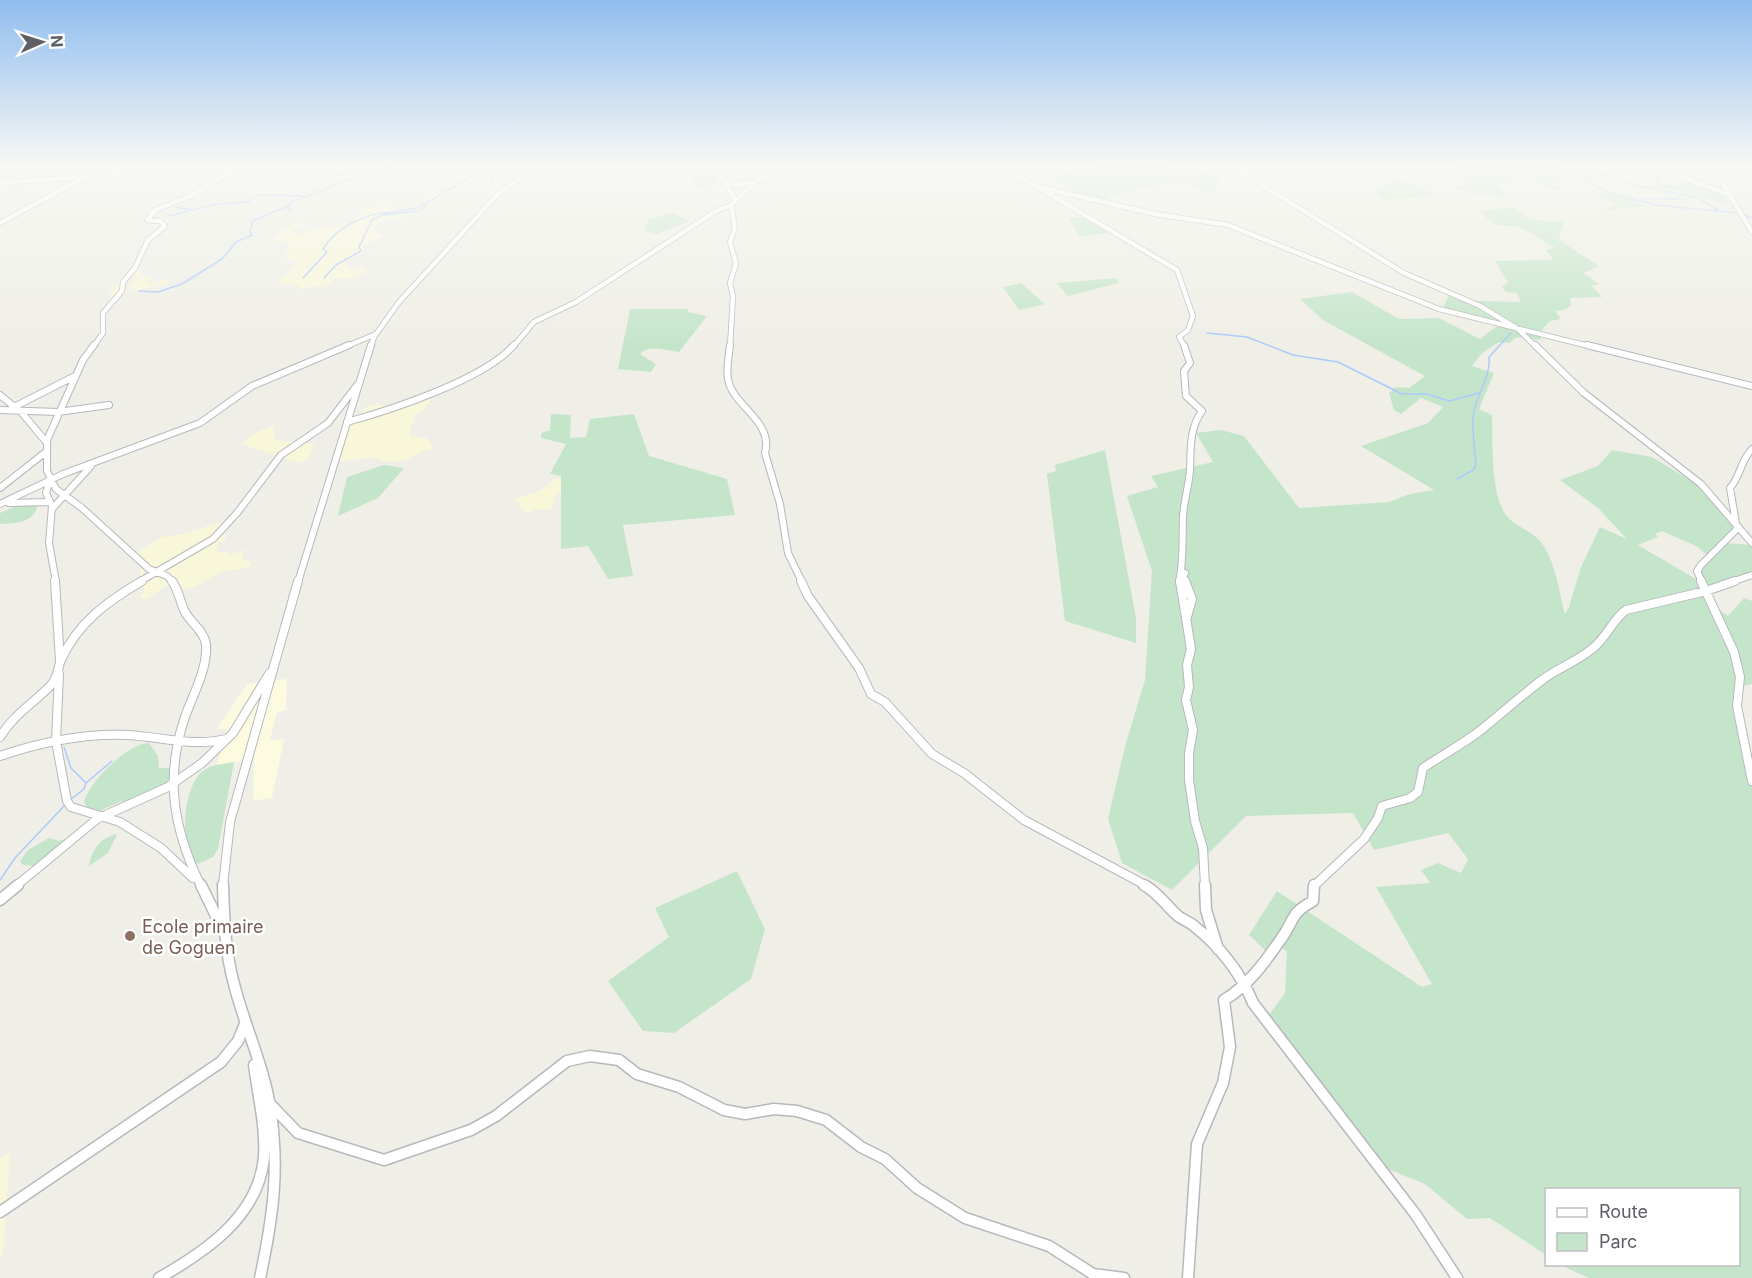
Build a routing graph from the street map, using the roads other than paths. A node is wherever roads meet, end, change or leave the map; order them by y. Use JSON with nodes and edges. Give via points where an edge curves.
{"nodes":[{"id":1,"x":164,"y":224,"type":"edge"},
{"id":2,"x":471,"y":224,"type":"edge"},
{"id":3,"x":697,"y":224,"type":"edge"},
{"id":4,"x":735,"y":224,"type":"edge"},
{"id":5,"x":1099,"y":224,"type":"edge"},
{"id":6,"x":1219,"y":224,"type":"edge"},
{"id":7,"x":1324,"y":224,"type":"edge"},
{"id":8,"x":1518,"y":329,"type":"junction"},
{"id":9,"x":376,"y":334,"type":"junction"},
{"id":10,"x":75,"y":376,"type":"junction"},
{"id":11,"x":360,"y":381,"type":"junction"},
{"id":12,"x":1752,"y":386,"type":"edge"},
{"id":13,"x":0,"y":396,"type":"edge"},
{"id":14,"x":109,"y":405,"type":"dead end"},
{"id":15,"x":13,"y":409,"type":"junction"},
{"id":16,"x":0,"y":412,"type":"edge"},
{"id":17,"x":58,"y":412,"type":"junction"},
{"id":18,"x":347,"y":422,"type":"junction"},
{"id":19,"x":47,"y":447,"type":"junction"},
{"id":20,"x":1752,"y":449,"type":"edge"},
{"id":21,"x":100,"y":460,"type":"junction"},
{"id":22,"x":50,"y":480,"type":"junction"},
{"id":23,"x":0,"y":489,"type":"edge"},
{"id":24,"x":64,"y":494,"type":"junction"},
{"id":25,"x":1,"y":504,"type":"edge"},
{"id":26,"x":51,"y":505,"type":"junction"},
{"id":27,"x":1737,"y":526,"type":"junction"},
{"id":28,"x":1752,"y":543,"type":"edge"},
{"id":29,"x":156,"y":572,"type":"junction"},
{"id":30,"x":1752,"y":575,"type":"edge"},
{"id":31,"x":1706,"y":591,"type":"junction"},
{"id":32,"x":60,"y":661,"type":"junction"},
{"id":33,"x":274,"y":665,"type":"junction"},
{"id":34,"x":59,"y":673,"type":"junction"},
{"id":35,"x":0,"y":737,"type":"edge"},
{"id":36,"x":228,"y":739,"type":"junction"},
{"id":37,"x":178,"y":740,"type":"junction"},
{"id":38,"x":56,"y":741,"type":"junction"},
{"id":39,"x":0,"y":756,"type":"edge"},
{"id":40,"x":1752,"y":781,"type":"edge"},
{"id":41,"x":173,"y":783,"type":"junction"},
{"id":42,"x":102,"y":817,"type":"junction"},
{"id":43,"x":199,"y":884,"type":"junction"},
{"id":44,"x":0,"y":900,"type":"edge"},
{"id":45,"x":224,"y":933,"type":"junction"},
{"id":46,"x":1219,"y":953,"type":"junction"},
{"id":47,"x":1245,"y":983,"type":"junction"},
{"id":48,"x":245,"y":1024,"type":"junction"},
{"id":49,"x":253,"y":1049,"type":"junction"},
{"id":50,"x":270,"y":1104,"type":"junction"},
{"id":51,"x":274,"y":1141,"type":"junction"},
{"id":52,"x":262,"y":1169,"type":"junction"},
{"id":53,"x":0,"y":1212,"type":"edge"},
{"id":54,"x":159,"y":1278,"type":"edge"},
{"id":55,"x":260,"y":1278,"type":"edge"},
{"id":56,"x":1124,"y":1278,"type":"edge"},
{"id":57,"x":1188,"y":1278,"type":"edge"},
{"id":58,"x":1457,"y":1278,"type":"edge"}],
"edges":[{"from":1,"to":10,"type":"street","via":[[148,240],[135,268],[123,282],[122,291],[103,313],[104,333]]},
{"from":2,"to":9,"type":"street","via":[[399,302]]},
{"from":3,"to":18,"type":"street","via":[[569,306],[534,322],[509,352],[459,381],[390,410]]},
{"from":4,"to":46,"type":"street","via":[[730,242],[736,264],[730,273],[733,296],[728,380],[737,399],[756,416],[761,428],[780,504],[785,546],[801,583],[859,668],[871,694],[885,702],[932,754],[964,773],[1024,820],[1144,883],[1178,916],[1195,926]]},
{"from":5,"to":46,"type":"street","via":[[1177,270],[1193,316],[1188,330],[1179,337],[1190,354],[1190,363],[1184,370],[1186,396],[1202,411],[1190,443],[1183,514],[1183,576],[1192,599],[1187,617],[1191,650],[1186,705],[1193,730],[1189,780],[1203,848],[1206,910]]},
{"from":6,"to":8,"type":"street","via":[[1414,301]]},
{"from":7,"to":8,"type":"street","via":[[1404,273],[1480,306]]},
{"from":8,"to":12,"type":"street"},
{"from":8,"to":27,"type":"street","via":[[1584,393],[1701,484]]},
{"from":9,"to":11,"type":"street"},
{"from":9,"to":21,"type":"street","via":[[252,386],[200,423]]},
{"from":10,"to":15,"type":"street"},
{"from":10,"to":17,"type":"street"},
{"from":11,"to":18,"type":"street"},
{"from":11,"to":29,"type":"street","via":[[328,423],[281,455],[219,533]]},
{"from":13,"to":15,"type":"street"},
{"from":14,"to":17,"type":"street"},
{"from":15,"to":16,"type":"street"},
{"from":15,"to":17,"type":"street"},
{"from":15,"to":19,"type":"street"},
{"from":17,"to":19,"type":"street"},
{"from":18,"to":33,"type":"street"},
{"from":19,"to":22,"type":"street"},
{"from":19,"to":23,"type":"street"},
{"from":20,"to":27,"type":"street","via":[[1744,457],[1738,479],[1730,488]]},
{"from":21,"to":22,"type":"street"},
{"from":21,"to":24,"type":"street"},
{"from":22,"to":24,"type":"street"},
{"from":22,"to":25,"type":"street"},
{"from":22,"to":26,"type":"street","via":[[46,494]]},
{"from":24,"to":26,"type":"street"},
{"from":24,"to":29,"type":"street"},
{"from":25,"to":26,"type":"street"},
{"from":26,"to":32,"type":"street","via":[[49,543],[55,573]]},
{"from":27,"to":28,"type":"street"},
{"from":27,"to":31,"type":"street","via":[[1697,571]]},
{"from":29,"to":32,"type":"street","via":[[89,616]]},
{"from":29,"to":37,"type":"street","via":[[174,583],[185,614],[195,622],[206,643],[203,669]]},
{"from":30,"to":31,"type":"street"},
{"from":31,"to":40,"type":"street","via":[[1734,652],[1740,677],[1737,706]]},
{"from":31,"to":47,"type":"street","via":[[1626,610],[1605,639],[1591,650],[1543,680],[1481,730],[1424,768],[1418,792],[1382,806],[1380,818],[1368,836],[1314,884],[1313,901],[1295,911],[1283,937]]},
{"from":32,"to":34,"type":"street"},
{"from":33,"to":36,"type":"street"},
{"from":33,"to":45,"type":"street","via":[[230,822],[223,879]]},
{"from":34,"to":35,"type":"street"},
{"from":34,"to":38,"type":"street"},
{"from":36,"to":37,"type":"street","via":[[211,744]]},
{"from":36,"to":41,"type":"street"},
{"from":37,"to":38,"type":"street","via":[[119,735]]},
{"from":37,"to":41,"type":"street"},
{"from":38,"to":39,"type":"street"},
{"from":38,"to":42,"type":"street","via":[[67,801],[76,810]]},
{"from":41,"to":42,"type":"street"},
{"from":41,"to":43,"type":"street","via":[[176,816]]},
{"from":42,"to":43,"type":"street","via":[[120,822],[161,848]]},
{"from":42,"to":44,"type":"street"},
{"from":43,"to":45,"type":"street"},
{"from":45,"to":48,"type":"street"},
{"from":46,"to":47,"type":"street"},
{"from":47,"to":57,"type":"street","via":[[1224,1000],[1230,1047],[1223,1083],[1197,1144]]},
{"from":47,"to":58,"type":"street","via":[[1254,1003],[1416,1215]]},
{"from":48,"to":49,"type":"street"},
{"from":48,"to":53,"type":"street","via":[[238,1041],[221,1062]]},
{"from":49,"to":50,"type":"street"},
{"from":49,"to":52,"type":"street","via":[[264,1152]]},
{"from":50,"to":51,"type":"street"},
{"from":50,"to":56,"type":"street","via":[[298,1133],[384,1160],[471,1130],[496,1116],[567,1061],[590,1056],[619,1060],[637,1074],[679,1087],[724,1110],[745,1114],[774,1109],[826,1120],[861,1147],[885,1158],[917,1188],[964,1218],[1049,1246],[1093,1274]]},
{"from":51,"to":52,"type":"street"},
{"from":51,"to":55,"type":"street","via":[[273,1220]]},
{"from":52,"to":54,"type":"street","via":[[237,1222],[222,1238]]}]}
